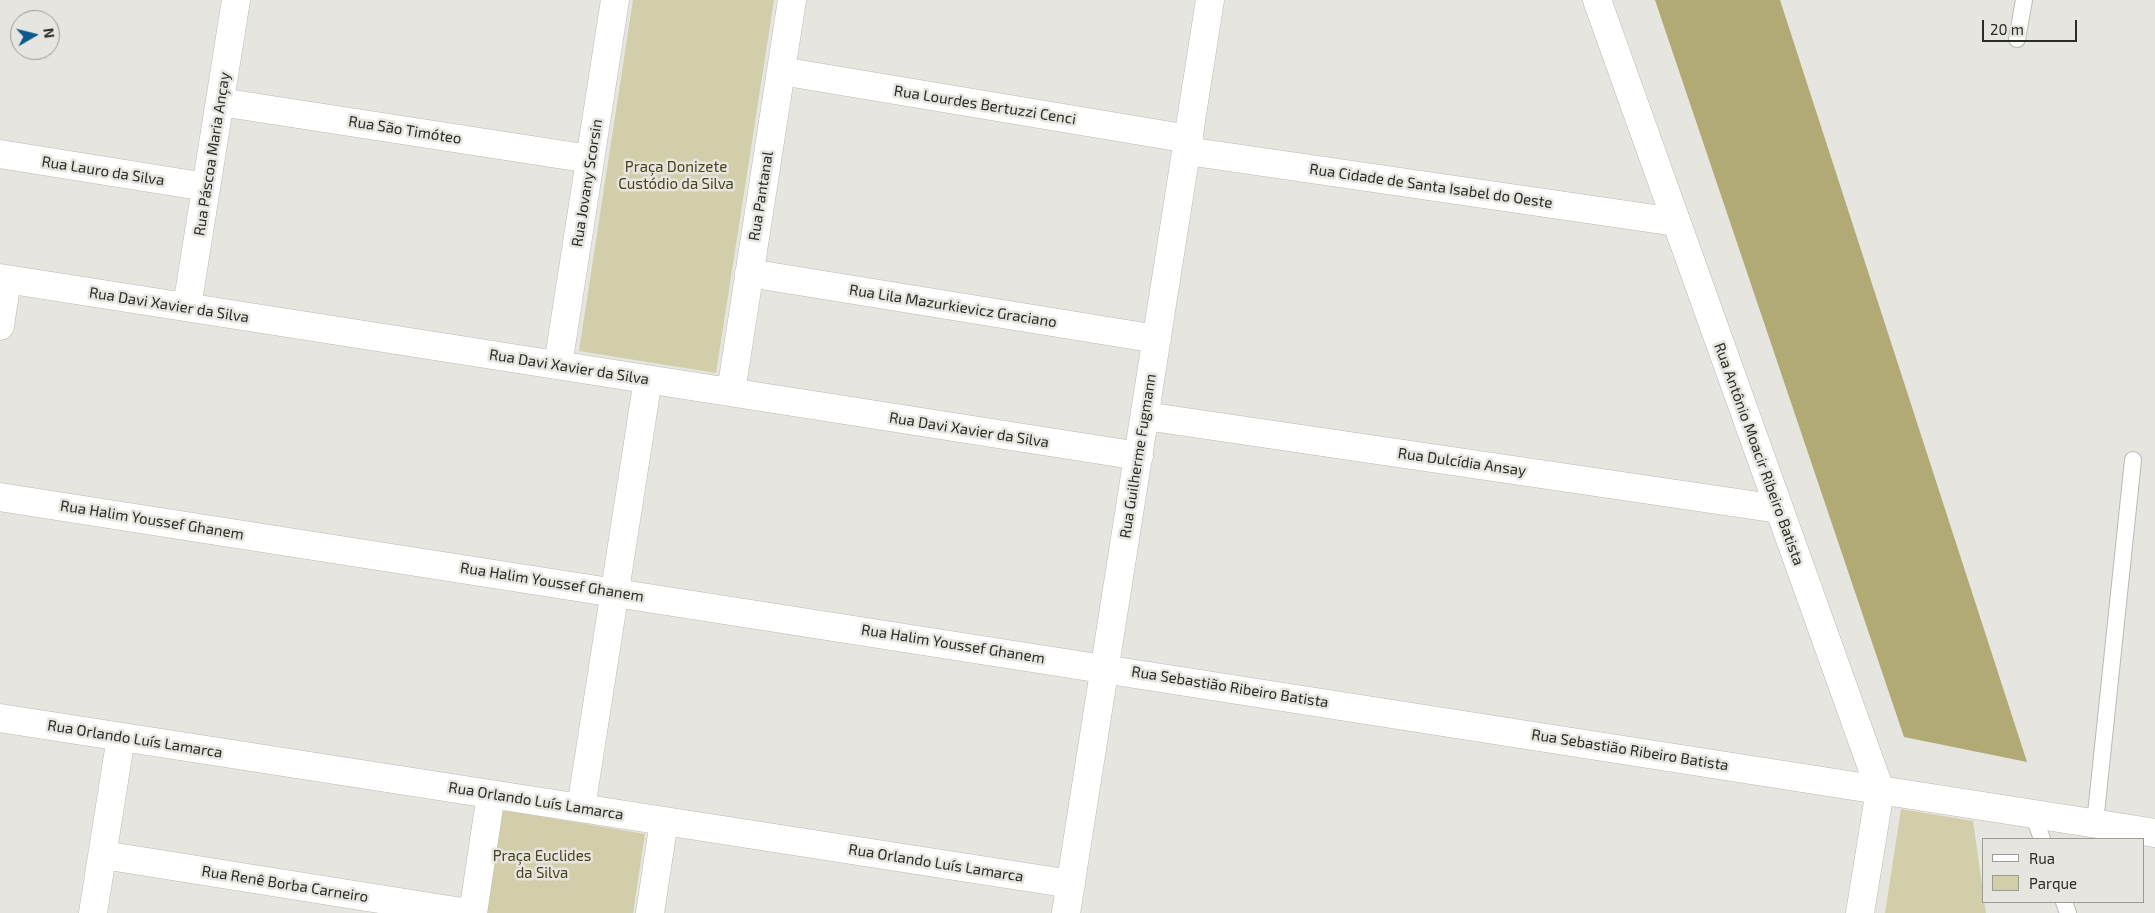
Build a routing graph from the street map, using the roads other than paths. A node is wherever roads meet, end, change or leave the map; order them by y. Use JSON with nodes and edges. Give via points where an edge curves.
{"nodes":[{"id":1,"x":236,"y":0,"type":"edge"},
{"id":2,"x":615,"y":0,"type":"edge"},
{"id":3,"x":792,"y":0,"type":"edge"},
{"id":4,"x":1210,"y":0,"type":"edge"},
{"id":5,"x":1597,"y":0,"type":"edge"},
{"id":6,"x":2024,"y":0,"type":"edge"},
{"id":7,"x":2017,"y":39,"type":"dead end"},
{"id":8,"x":781,"y":71,"type":"junction"},
{"id":9,"x":220,"y":102,"type":"junction"},
{"id":10,"x":1188,"y":145,"type":"junction"},
{"id":11,"x":0,"y":154,"type":"edge"},
{"id":12,"x":590,"y":159,"type":"junction"},
{"id":13,"x":206,"y":187,"type":"junction"},
{"id":14,"x":1676,"y":222,"type":"junction"},
{"id":15,"x":750,"y":272,"type":"junction"},
{"id":16,"x":4,"y":279,"type":"edge"},
{"id":17,"x":188,"y":307,"type":"junction"},
{"id":18,"x":0,"y":326,"type":"edge"},
{"id":19,"x":1157,"y":339,"type":"junction"},
{"id":20,"x":558,"y":365,"type":"junction"},
{"id":21,"x":648,"y":379,"type":"junction"},
{"id":22,"x":731,"y":392,"type":"junction"},
{"id":23,"x":1145,"y":416,"type":"junction"},
{"id":24,"x":1139,"y":456,"type":"junction"},
{"id":25,"x":2132,"y":460,"type":"dead end"},
{"id":26,"x":0,"y":497,"type":"edge"},
{"id":27,"x":1779,"y":508,"type":"junction"},
{"id":28,"x":614,"y":592,"type":"junction"},
{"id":29,"x":1105,"y":668,"type":"junction"},
{"id":30,"x":0,"y":718,"type":"edge"},
{"id":31,"x":121,"y":737,"type":"junction"},
{"id":32,"x":1880,"y":790,"type":"junction"},
{"id":33,"x":491,"y":794,"type":"junction"},
{"id":34,"x":580,"y":808,"type":"junction"},
{"id":35,"x":2033,"y":814,"type":"junction"},
{"id":36,"x":664,"y":821,"type":"junction"},
{"id":37,"x":2095,"y":823,"type":"junction"},
{"id":38,"x":2155,"y":833,"type":"edge"},
{"id":39,"x":2042,"y":838,"type":"edge"},
{"id":40,"x":102,"y":855,"type":"junction"},
{"id":41,"x":1071,"y":884,"type":"junction"},
{"id":42,"x":93,"y":913,"type":"edge"},
{"id":43,"x":468,"y":913,"type":"edge"},
{"id":44,"x":473,"y":913,"type":"edge"},
{"id":45,"x":650,"y":913,"type":"edge"},
{"id":46,"x":1066,"y":913,"type":"edge"},
{"id":47,"x":1860,"y":913,"type":"edge"}],
"edges":[{"from":1,"to":9,"type":"street","name":"Rua Páscoa Maria Ançay"},
{"from":2,"to":12,"type":"street","name":"Rua Jovany Scorsin"},
{"from":3,"to":8,"type":"street","name":"Rua Pantanal"},
{"from":4,"to":10,"type":"street","name":"Rua Guilherme Fugmann"},
{"from":5,"to":14,"type":"street","name":"Rua Antônio Moacir Ribeiro Batista"},
{"from":6,"to":7,"type":"lane"},
{"from":8,"to":10,"type":"street","name":"Rua Lourdes Bertuzzi Cenci"},
{"from":8,"to":15,"type":"street","name":"Rua Pantanal"},
{"from":9,"to":12,"type":"street","name":"Rua São Timóteo"},
{"from":9,"to":13,"type":"street","name":"Rua Páscoa Maria Ançay"},
{"from":10,"to":14,"type":"street","name":"Rua Cidade de Santa Isabel do Oeste"},
{"from":10,"to":19,"type":"street","name":"Rua Guilherme Fugmann"},
{"from":11,"to":13,"type":"street","name":"Rua Lauro da Silva"},
{"from":12,"to":20,"type":"street","name":"Rua Jovany Scorsin"},
{"from":13,"to":17,"type":"street","name":"Rua Páscoa Maria Ançay"},
{"from":14,"to":27,"type":"street","name":"Rua Antônio Moacir Ribeiro Batista"},
{"from":15,"to":19,"type":"street","name":"Rua Lila Mazurkievicz Graciano"},
{"from":15,"to":22,"type":"street","name":"Rua Pantanal"},
{"from":16,"to":17,"type":"street","name":"Rua Davi Xavier da Silva"},
{"from":16,"to":18,"type":"street"},
{"from":17,"to":20,"type":"street","name":"Rua Davi Xavier da Silva"},
{"from":19,"to":23,"type":"street","name":"Rua Guilherme Fugmann"},
{"from":20,"to":21,"type":"street","name":"Rua Davi Xavier da Silva"},
{"from":21,"to":22,"type":"street","name":"Rua Davi Xavier da Silva"},
{"from":21,"to":28,"type":"street"},
{"from":22,"to":24,"type":"street","name":"Rua Davi Xavier da Silva"},
{"from":23,"to":24,"type":"street","name":"Rua Guilherme Fugmann"},
{"from":23,"to":27,"type":"street","name":"Rua Dulcídia Ansay"},
{"from":24,"to":29,"type":"street","name":"Rua Guilherme Fugmann"},
{"from":25,"to":37,"type":"lane"},
{"from":26,"to":28,"type":"street","name":"Rua Halim Youssef Ghanem"},
{"from":27,"to":32,"type":"street","name":"Rua Antônio Moacir Ribeiro Batista"},
{"from":28,"to":29,"type":"street","name":"Rua Halim Youssef Ghanem"},
{"from":28,"to":34,"type":"street"},
{"from":29,"to":32,"type":"street","name":"Rua Sebastião Ribeiro Batista"},
{"from":29,"to":41,"type":"street","name":"Rua Guilherme Fugmann"},
{"from":30,"to":31,"type":"street","name":"Rua Orlando Luís Lamarca"},
{"from":31,"to":33,"type":"street","name":"Rua Orlando Luís Lamarca"},
{"from":31,"to":40,"type":"street"},
{"from":32,"to":35,"type":"street","name":"Rua Sebastião Ribeiro Batista"},
{"from":32,"to":47,"type":"street","name":"Rua Antônio Moacir Ribeiro Batista"},
{"from":33,"to":34,"type":"street","name":"Rua Orlando Luís Lamarca"},
{"from":33,"to":44,"type":"street"},
{"from":34,"to":36,"type":"street","name":"Rua Orlando Luís Lamarca"},
{"from":35,"to":37,"type":"street","name":"Rua Sebastião Ribeiro Batista"},
{"from":35,"to":39,"type":"lane"},
{"from":36,"to":41,"type":"street","name":"Rua Orlando Luís Lamarca"},
{"from":36,"to":45,"type":"street"},
{"from":37,"to":38,"type":"street","name":"Rua Sebastião Ribeiro Batista"},
{"from":40,"to":42,"type":"street"},
{"from":40,"to":43,"type":"street","name":"Rua Renê Borba Carneiro"},
{"from":41,"to":46,"type":"street","name":"Rua Guilherme Fugmann"}]}
